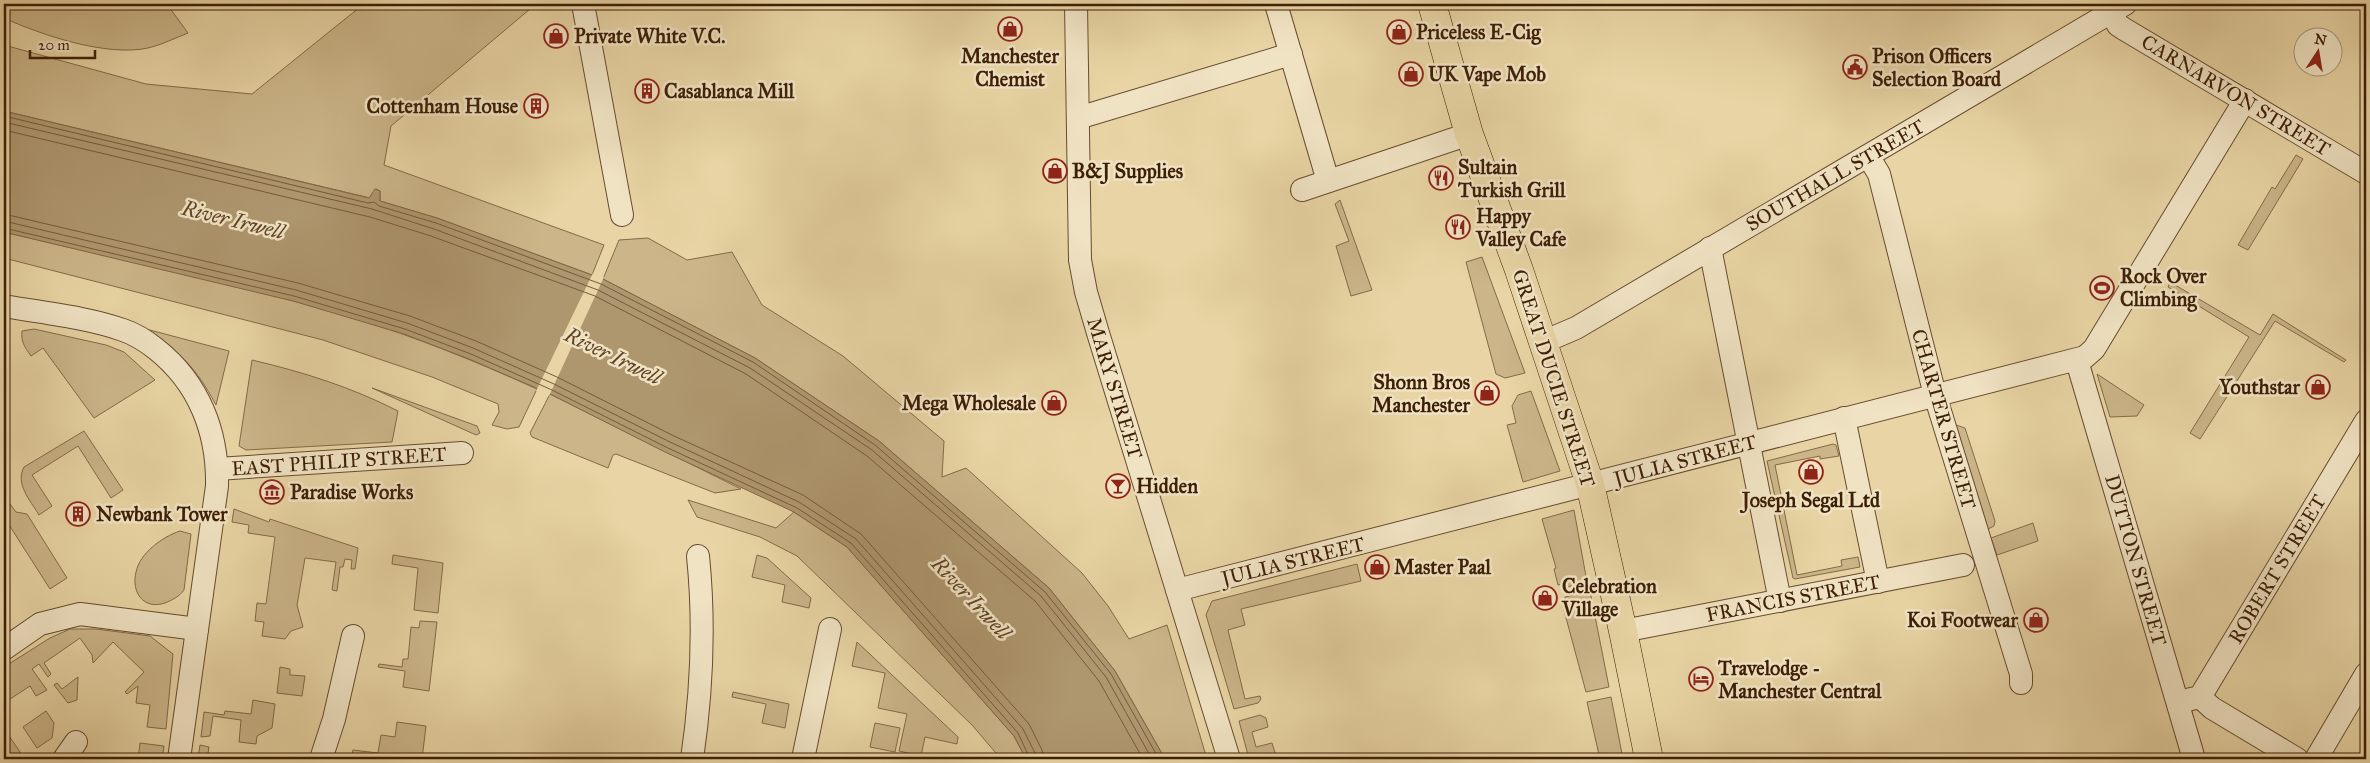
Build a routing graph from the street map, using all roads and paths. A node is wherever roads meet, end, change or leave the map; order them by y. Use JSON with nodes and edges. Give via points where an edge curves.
{"nodes":[{"id":1,"x":583,"y":4,"type":"edge"},
{"id":2,"x":1076,"y":4,"type":"edge"},
{"id":3,"x":1276,"y":4,"type":"edge"},
{"id":4,"x":1432,"y":4,"type":"edge"},
{"id":5,"x":2118,"y":8,"type":"edge"},
{"id":6,"x":1290,"y":54,"type":"junction"},
{"id":7,"x":2245,"y":100,"type":"junction"},
{"id":8,"x":1078,"y":118,"type":"junction"},
{"id":9,"x":1470,"y":134,"type":"junction"},
{"id":10,"x":1868,"y":156,"type":"junction"},
{"id":11,"x":2366,"y":173,"type":"edge"},
{"id":12,"x":1328,"y":181,"type":"junction"},
{"id":13,"x":1302,"y":190,"type":"dead end"},
{"id":14,"x":622,"y":215,"type":"dead end"},
{"id":15,"x":1710,"y":248,"type":"junction"},
{"id":16,"x":4,"y":306,"type":"edge"},
{"id":17,"x":1544,"y":342,"type":"junction"},
{"id":18,"x":2077,"y":361,"type":"junction"},
{"id":19,"x":1935,"y":396,"type":"junction"},
{"id":20,"x":1844,"y":418,"type":"junction"},
{"id":21,"x":2366,"y":421,"type":"edge"},
{"id":22,"x":1749,"y":444,"type":"junction"},
{"id":23,"x":462,"y":453,"type":"dead end"},
{"id":24,"x":217,"y":469,"type":"junction"},
{"id":25,"x":1590,"y":484,"type":"junction"},
{"id":26,"x":698,"y":556,"type":"dead end"},
{"id":27,"x":1963,"y":565,"type":"dead end"},
{"id":28,"x":1878,"y":582,"type":"junction"},
{"id":29,"x":1178,"y":590,"type":"junction"},
{"id":30,"x":1780,"y":601,"type":"junction"},
{"id":31,"x":197,"y":629,"type":"junction"},
{"id":32,"x":830,"y":629,"type":"dead end"},
{"id":33,"x":1624,"y":631,"type":"junction"},
{"id":34,"x":353,"y":636,"type":"dead end"},
{"id":35,"x":4,"y":649,"type":"edge"},
{"id":36,"x":2366,"y":674,"type":"edge"},
{"id":37,"x":2021,"y":683,"type":"dead end"},
{"id":38,"x":2200,"y":697,"type":"junction"},
{"id":39,"x":2178,"y":702,"type":"junction"},
{"id":40,"x":179,"y":759,"type":"edge"},
{"id":41,"x":321,"y":759,"type":"edge"},
{"id":42,"x":692,"y":759,"type":"edge"},
{"id":43,"x":803,"y":759,"type":"edge"},
{"id":44,"x":1229,"y":759,"type":"edge"},
{"id":45,"x":1649,"y":759,"type":"edge"},
{"id":46,"x":2194,"y":759,"type":"edge"},
{"id":47,"x":2297,"y":759,"type":"edge"},
{"id":48,"x":2316,"y":759,"type":"edge"}],
"edges":[{"from":1,"to":14,"type":"street"},
{"from":2,"to":8,"type":"street","name":"MARY STREET"},
{"from":3,"to":6,"type":"street"},
{"from":4,"to":9,"type":"highway","name":"GREAT DUCIE STREET"},
{"from":5,"to":7,"type":"street","name":"CARNARVON STREET","via":[[2118,25]]},
{"from":5,"to":10,"type":"street","name":"SOUTHALL STREET"},
{"from":6,"to":8,"type":"street"},
{"from":6,"to":12,"type":"street"},
{"from":7,"to":11,"type":"street","name":"CARNARVON STREET"},
{"from":7,"to":18,"type":"street","via":[[2094,349]]},
{"from":8,"to":29,"type":"street","name":"MARY STREET","via":[[1080,260],[1086,292]]},
{"from":9,"to":12,"type":"street"},
{"from":9,"to":17,"type":"highway","name":"GREAT DUCIE STREET"},
{"from":10,"to":15,"type":"street","name":"SOUTHALL STREET"},
{"from":10,"to":19,"type":"street","name":"CHARTER STREET","via":[[1880,174]]},
{"from":12,"to":13,"type":"street"},
{"from":15,"to":17,"type":"street","name":"SOUTHALL STREET","via":[[1565,334]]},
{"from":15,"to":22,"type":"street"},
{"from":16,"to":24,"type":"street","via":[[124,330],[143,340],[175,366],[201,402],[213,440]]},
{"from":17,"to":25,"type":"highway","name":"GREAT DUCIE STREET"},
{"from":18,"to":19,"type":"street","name":"JULIA STREET"},
{"from":18,"to":39,"type":"street","name":"DUTTON STREET"},
{"from":19,"to":20,"type":"street","name":"JULIA STREET"},
{"from":19,"to":37,"type":"street","name":"CHARTER STREET","via":[[2021,674]]},
{"from":20,"to":22,"type":"street","name":"JULIA STREET"},
{"from":20,"to":28,"type":"street"},
{"from":21,"to":38,"type":"street","name":"ROBERT STREET"},
{"from":22,"to":25,"type":"street","name":"JULIA STREET"},
{"from":22,"to":30,"type":"street"},
{"from":23,"to":24,"type":"street","name":"EAST PHILIP STREET"},
{"from":24,"to":31,"type":"street","via":[[214,514]]},
{"from":25,"to":29,"type":"street","name":"JULIA STREET"},
{"from":25,"to":33,"type":"highway","name":"GREAT DUCIE STREET"},
{"from":26,"to":42,"type":"street","via":[[703,634],[700,706]]},
{"from":27,"to":28,"type":"street","name":"FRANCIS STREET"},
{"from":28,"to":30,"type":"street","name":"FRANCIS STREET"},
{"from":29,"to":44,"type":"street","name":"MARY STREET"},
{"from":30,"to":33,"type":"street","name":"FRANCIS STREET"},
{"from":31,"to":35,"type":"street","via":[[80,614],[40,624]]},
{"from":31,"to":40,"type":"street"},
{"from":32,"to":43,"type":"street"},
{"from":33,"to":45,"type":"highway","name":"GREAT DUCIE STREET"},
{"from":34,"to":41,"type":"street","via":[[334,719]]},
{"from":36,"to":48,"type":"street"},
{"from":38,"to":39,"type":"street"},
{"from":38,"to":47,"type":"street","via":[[2212,708]]},
{"from":39,"to":46,"type":"street","name":"DUTTON STREET"}]}
